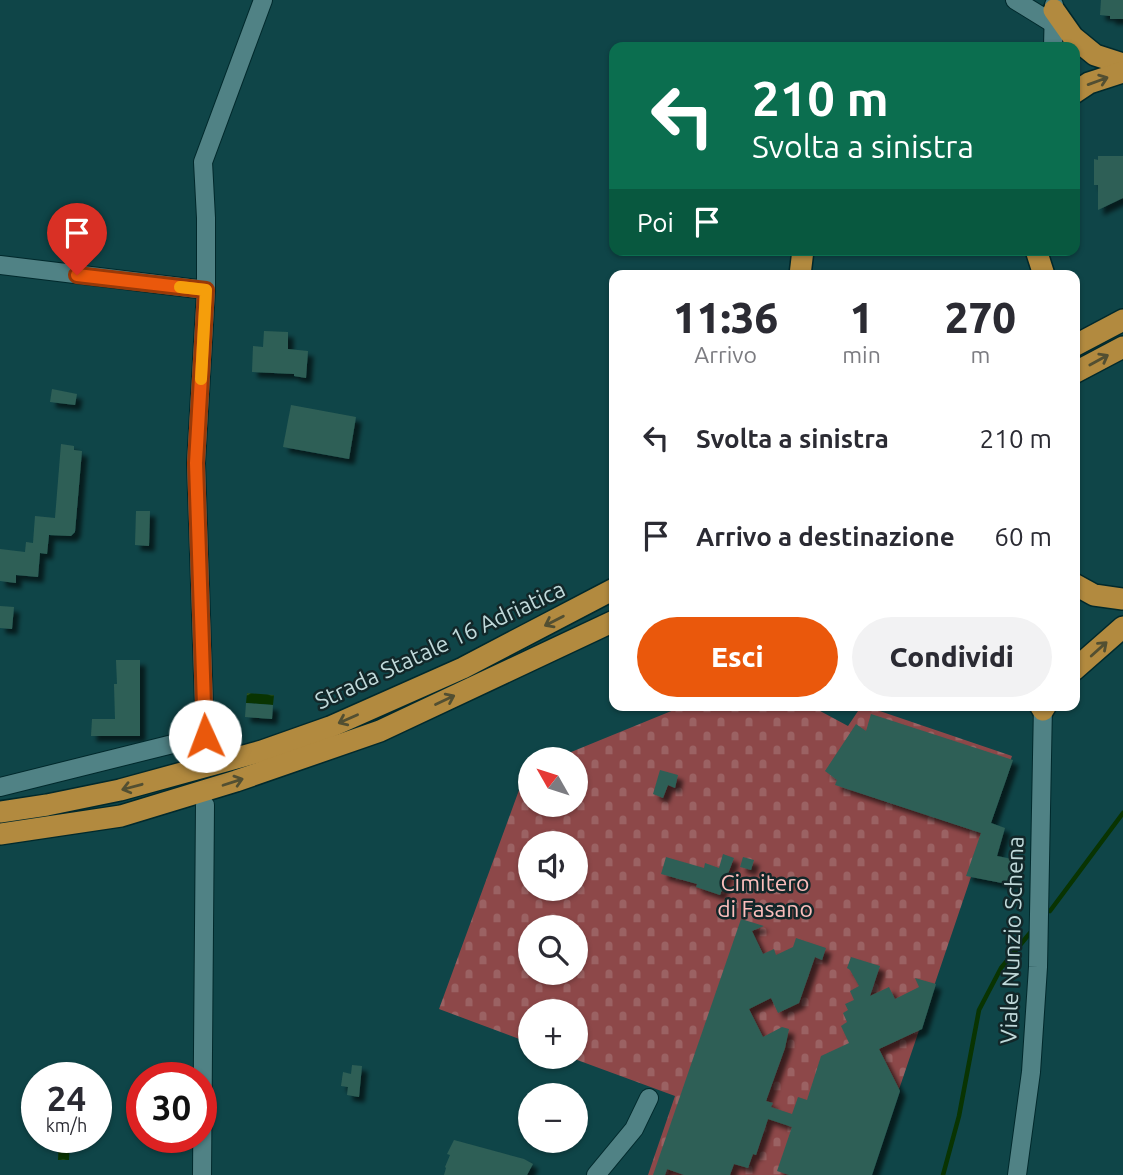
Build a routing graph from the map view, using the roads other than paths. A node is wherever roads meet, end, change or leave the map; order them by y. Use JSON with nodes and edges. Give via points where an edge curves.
{"nodes":[{"id":1,"x":263,"y":0,"type":"edge"},
{"id":2,"x":1015,"y":0,"type":"edge"},
{"id":3,"x":1054,"y":11,"type":"edge"},
{"id":4,"x":1053,"y":42,"type":"edge"},
{"id":5,"x":1079,"y":42,"type":"edge"},
{"id":6,"x":1080,"y":43,"type":"edge"},
{"id":7,"x":1123,"y":64,"type":"edge"},
{"id":8,"x":1123,"y":72,"type":"edge"},
{"id":9,"x":1080,"y":89,"type":"edge"},
{"id":10,"x":0,"y":265,"type":"edge"},
{"id":11,"x":206,"y":290,"type":"junction"},
{"id":12,"x":1123,"y":320,"type":"edge"},
{"id":13,"x":1080,"y":342,"type":"edge"},
{"id":14,"x":1123,"y":347,"type":"edge"},
{"id":15,"x":1080,"y":370,"type":"edge"},
{"id":16,"x":1080,"y":587,"type":"edge"},
{"id":17,"x":609,"y":592,"type":"edge"},
{"id":18,"x":1123,"y":599,"type":"edge"},
{"id":19,"x":609,"y":623,"type":"edge"},
{"id":20,"x":1123,"y":627,"type":"edge"},
{"id":21,"x":1080,"y":665,"type":"edge"},
{"id":22,"x":1043,"y":711,"type":"edge"},
{"id":23,"x":0,"y":787,"type":"edge"},
{"id":24,"x":205,"y":805,"type":"tunnel mouth"},
{"id":25,"x":0,"y":812,"type":"edge"},
{"id":26,"x":0,"y":834,"type":"edge"},
{"id":27,"x":649,"y":1098,"type":"dead end"},
{"id":28,"x":202,"y":1175,"type":"edge"},
{"id":29,"x":596,"y":1175,"type":"edge"},
{"id":30,"x":1017,"y":1175,"type":"edge"}],
"edges":[{"from":1,"to":11,"type":"street","via":[[204,162]]},
{"from":2,"to":3,"type":"street"},
{"from":3,"to":4,"type":"street"},
{"from":3,"to":5,"type":"highway"},
{"from":6,"to":7,"type":"highway","via":[[1095,55]]},
{"from":9,"to":8,"type":"highway","one_way":true},
{"from":10,"to":11,"type":"street"},
{"from":11,"to":23,"type":"street","via":[[196,463],[205,736]]},
{"from":12,"to":13,"type":"highway"},
{"from":15,"to":14,"type":"highway","one_way":true},
{"from":16,"to":18,"type":"highway","via":[[1094,595]]},
{"from":17,"to":25,"type":"highway","name":"Strada Statale 16 Adriatica","one_way":true,"via":[[463,668],[330,727],[120,790]]},
{"from":26,"to":19,"type":"highway","name":"Strada Statale 16 Adriatica","one_way":true,"via":[[121,816],[367,736]]},
{"from":21,"to":20,"type":"highway","one_way":true},
{"from":22,"to":30,"type":"street","name":"Viale Nunzio Schena","via":[[1038,967],[1031,1072]]},
{"from":24,"to":28,"type":"street"},
{"from":27,"to":29,"type":"street","via":[[634,1129]]}]}
